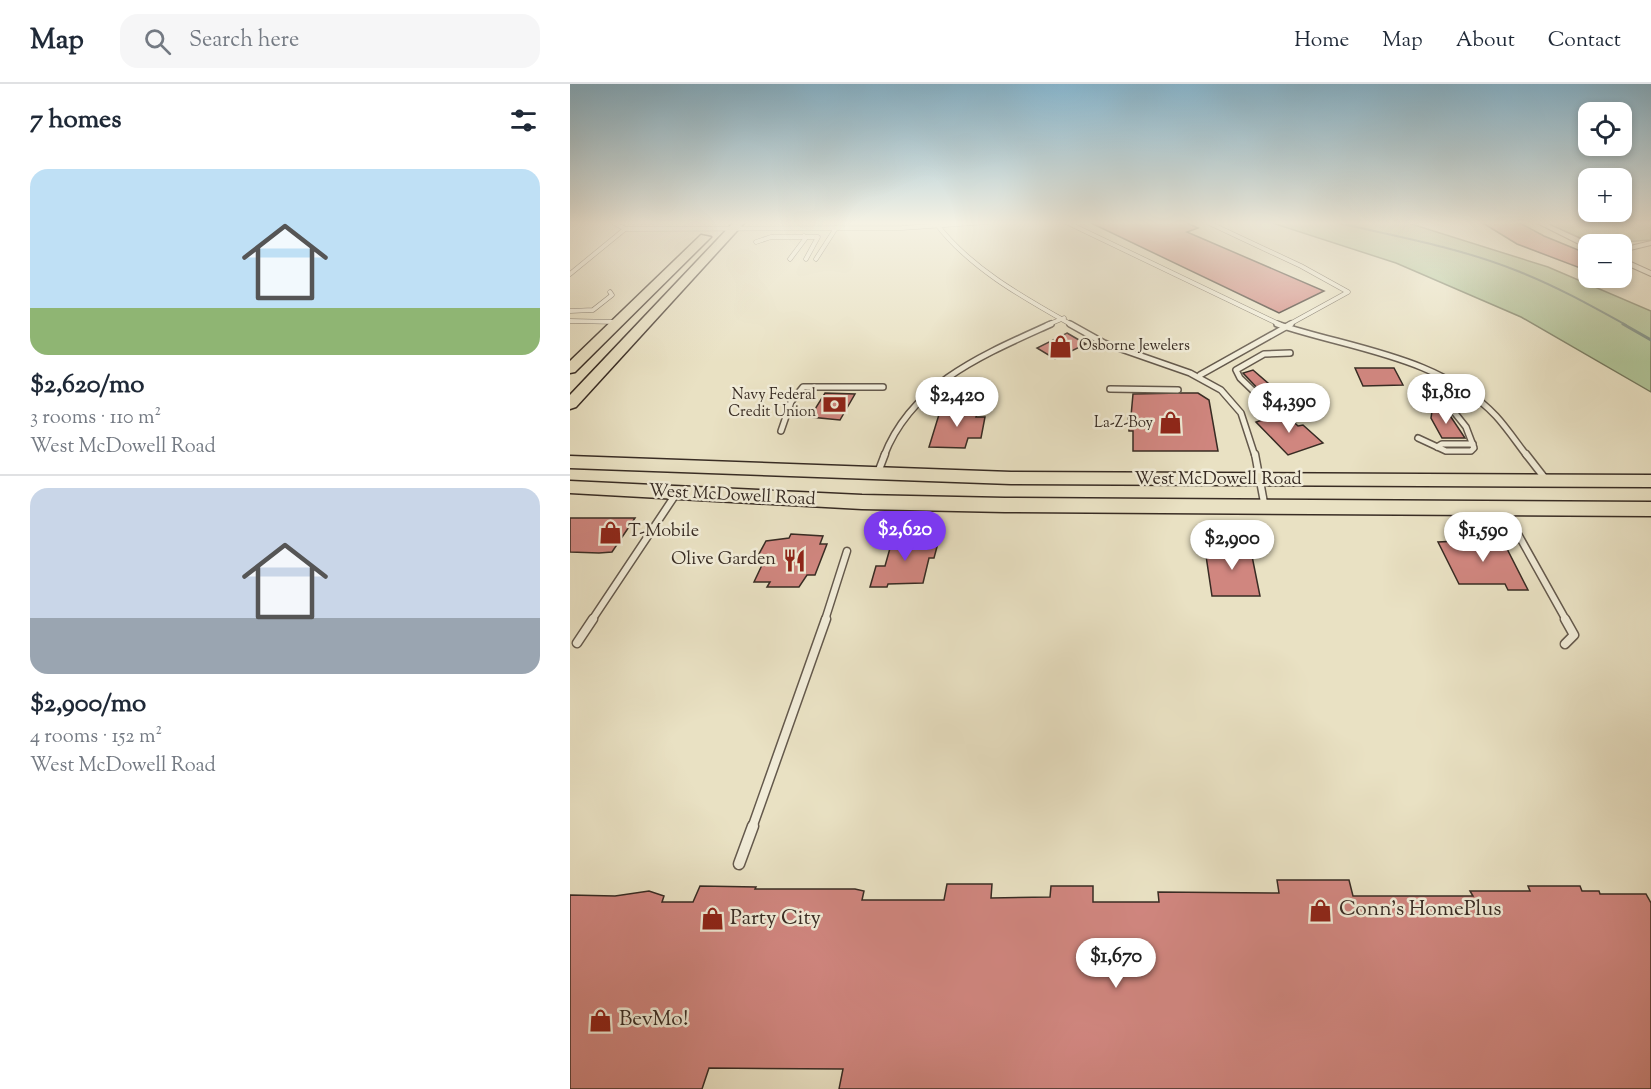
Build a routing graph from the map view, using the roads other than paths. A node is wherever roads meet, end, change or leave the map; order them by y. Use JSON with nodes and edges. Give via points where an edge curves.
{"nodes":[{"id":1,"x":679,"y":269,"type":"edge"},
{"id":2,"x":688,"y":269,"type":"edge"},
{"id":3,"x":986,"y":269,"type":"edge"},
{"id":4,"x":1163,"y":269,"type":"edge"},
{"id":5,"x":1306,"y":269,"type":"edge"},
{"id":6,"x":610,"y":292,"type":"dead end"},
{"id":7,"x":570,"y":312,"type":"edge"},
{"id":8,"x":1064,"y":318,"type":"junction"},
{"id":9,"x":570,"y":321,"type":"edge"},
{"id":10,"x":620,"y":322,"type":"junction"},
{"id":11,"x":1285,"y":328,"type":"junction"},
{"id":12,"x":1290,"y":353,"type":"dead end"},
{"id":13,"x":570,"y":369,"type":"edge"},
{"id":14,"x":1200,"y":375,"type":"junction"},
{"id":15,"x":883,"y":387,"type":"dead end"},
{"id":16,"x":1110,"y":389,"type":"dead end"},
{"id":17,"x":1178,"y":390,"type":"dead end"},
{"id":18,"x":1443,"y":398,"type":"dead end"},
{"id":19,"x":1265,"y":402,"type":"dead end"},
{"id":20,"x":570,"y":404,"type":"edge"},
{"id":21,"x":781,"y":431,"type":"dead end"},
{"id":22,"x":1418,"y":438,"type":"dead end"},
{"id":23,"x":570,"y":462,"type":"edge"},
{"id":24,"x":877,"y":475,"type":"junction"},
{"id":25,"x":1011,"y":478,"type":"junction"},
{"id":26,"x":1260,"y":480,"type":"junction"},
{"id":27,"x":1651,"y":481,"type":"edge"},
{"id":28,"x":1548,"y":482,"type":"junction"},
{"id":29,"x":570,"y":487,"type":"edge"},
{"id":30,"x":676,"y":494,"type":"junction"},
{"id":31,"x":746,"y":497,"type":"junction"},
{"id":32,"x":862,"y":502,"type":"junction"},
{"id":33,"x":1265,"y":508,"type":"junction"},
{"id":34,"x":1434,"y":508,"type":"junction"},
{"id":35,"x":1503,"y":508,"type":"junction"},
{"id":36,"x":1651,"y":509,"type":"edge"},
{"id":37,"x":847,"y":551,"type":"dead end"},
{"id":38,"x":577,"y":643,"type":"dead end"},
{"id":39,"x":1565,"y":644,"type":"dead end"},
{"id":40,"x":739,"y":864,"type":"dead end"}],
"edges":[{"from":1,"to":10,"type":"main road"},
{"from":2,"to":20,"type":"main road"},
{"from":3,"to":8,"type":"lane"},
{"from":4,"to":11,"type":"lane"},
{"from":5,"to":11,"type":"lane","via":[[1348,292]]},
{"from":6,"to":7,"type":"lane","via":[[612,295],[593,310]]},
{"from":8,"to":14,"type":"lane","via":[[1106,344]]},
{"from":8,"to":24,"type":"lane","via":[[970,362],[930,390],[898,427]]},
{"from":9,"to":10,"type":"lane"},
{"from":10,"to":13,"type":"main road"},
{"from":11,"to":14,"type":"lane"},
{"from":11,"to":28,"type":"lane","via":[[1399,357],[1436,374],[1495,415]]},
{"from":12,"to":19,"type":"lane","via":[[1264,354],[1236,370]]},
{"from":14,"to":26,"type":"lane","via":[[1236,404],[1249,432]]},
{"from":15,"to":21,"type":"lane","via":[[803,387],[786,409]]},
{"from":16,"to":17,"type":"lane"},
{"from":18,"to":22,"type":"lane","via":[[1455,410],[1473,444],[1437,447]]},
{"from":23,"to":24,"type":"main road","name":"West McDowell Road"},
{"from":24,"to":25,"type":"main road","name":"West McDowell Road"},
{"from":24,"to":31,"type":"main road","via":[[854,485],[794,485]]},
{"from":25,"to":26,"type":"main road","name":"West McDowell Road"},
{"from":25,"to":32,"type":"main road","via":[[947,490],[888,490]]},
{"from":26,"to":28,"type":"main road","name":"West McDowell Road"},
{"from":26,"to":33,"type":"lane"},
{"from":27,"to":28,"type":"main road","name":"West McDowell Road"},
{"from":28,"to":34,"type":"main road","via":[[1539,492],[1479,494]]},
{"from":29,"to":30,"type":"main road","name":"West McDowell Road"},
{"from":30,"to":31,"type":"main road","name":"West McDowell Road"},
{"from":30,"to":38,"type":"lane"},
{"from":31,"to":32,"type":"main road","name":"West McDowell Road"},
{"from":32,"to":33,"type":"main road","name":"West McDowell Road"},
{"from":33,"to":34,"type":"main road","name":"West McDowell Road"},
{"from":34,"to":35,"type":"main road","name":"West McDowell Road"},
{"from":35,"to":36,"type":"main road","name":"West McDowell Road"},
{"from":35,"to":39,"type":"lane","via":[[1574,635]]},
{"from":37,"to":40,"type":"lane"}]}
